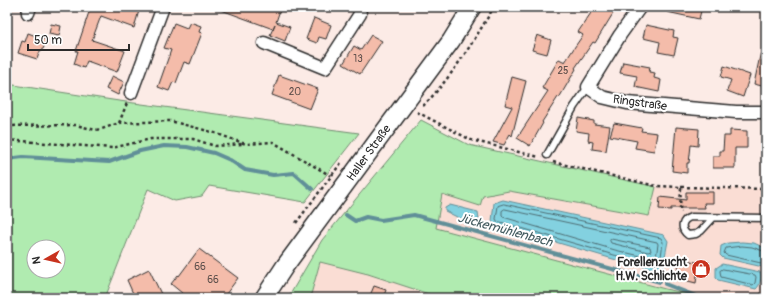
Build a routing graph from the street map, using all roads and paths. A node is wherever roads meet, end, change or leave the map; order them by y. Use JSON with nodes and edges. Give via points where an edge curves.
{"nodes":[{"id":1,"x":163,"y":7,"type":"edge"},
{"id":2,"x":359,"y":7,"type":"edge"},
{"id":3,"x":472,"y":7,"type":"edge"},
{"id":4,"x":640,"y":7,"type":"edge"},
{"id":5,"x":264,"y":43,"type":"dead end"},
{"id":6,"x":588,"y":87,"type":"junction"},
{"id":7,"x":131,"y":93,"type":"joint"},
{"id":8,"x":405,"y":104,"type":"junction"},
{"id":9,"x":766,"y":112,"type":"edge"},
{"id":10,"x":118,"y":123,"type":"junction"},
{"id":11,"x":7,"y":126,"type":"edge"},
{"id":12,"x":7,"y":140,"type":"edge"},
{"id":13,"x":246,"y":144,"type":"junction"},
{"id":14,"x":546,"y":156,"type":"junction"},
{"id":15,"x":331,"y":176,"type":"dead end"},
{"id":16,"x":681,"y":187,"type":"junction"},
{"id":17,"x":766,"y":189,"type":"edge"},
{"id":18,"x":687,"y":218,"type":"junction"},
{"id":19,"x":713,"y":218,"type":"junction"},
{"id":20,"x":766,"y":218,"type":"edge"},
{"id":21,"x":264,"y":298,"type":"edge"}],
"edges":[{"from":1,"to":7,"type":"street"},
{"from":2,"to":5,"type":"street","via":[[360,14],[324,68]]},
{"from":3,"to":8,"type":"main road","name":"Haller Straße","via":[[451,41]]},
{"from":4,"to":6,"type":"street"},
{"from":6,"to":9,"type":"street","name":"Ringstraße","via":[[602,97],[627,103]]},
{"from":6,"to":14,"type":"lane"},
{"from":7,"to":10,"type":"path"},
{"from":8,"to":14,"type":"path","via":[[471,140]]},
{"from":8,"to":21,"type":"main road","name":"Haller Straße"},
{"from":10,"to":11,"type":"path","via":[[95,130],[76,125]]},
{"from":10,"to":13,"type":"path","via":[[170,121]]},
{"from":12,"to":13,"type":"path","via":[[112,148],[151,139],[193,139],[215,146]]},
{"from":13,"to":15,"type":"path","via":[[273,142]]},
{"from":14,"to":16,"type":"path","via":[[549,161],[656,186]]},
{"from":16,"to":17,"type":"path"},
{"from":16,"to":18,"type":"path","via":[[680,209]]},
{"from":18,"to":19,"type":"lane"},
{"from":18,"to":19,"type":"lane","via":[[684,222],[684,232],[692,235],[701,231]]},
{"from":19,"to":20,"type":"lane"}]}
